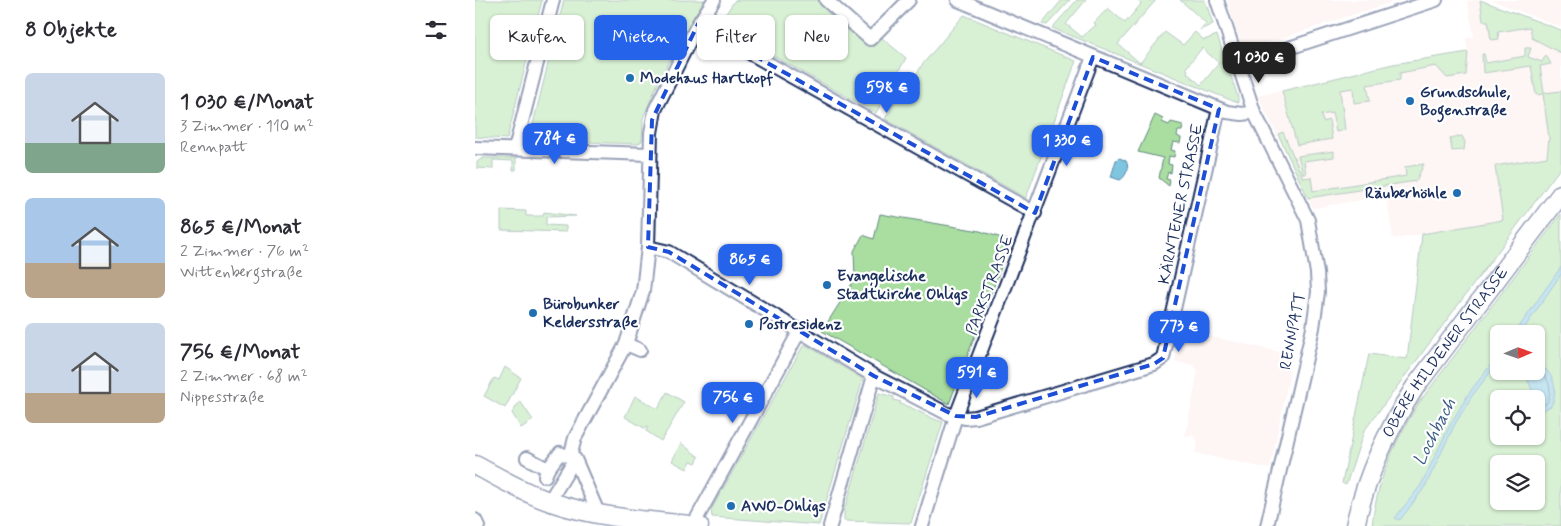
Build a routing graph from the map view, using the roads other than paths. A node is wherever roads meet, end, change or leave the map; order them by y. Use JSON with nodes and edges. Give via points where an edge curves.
{"nodes":[{"id":1,"x":553,"y":0,"type":"edge"},
{"id":2,"x":714,"y":0,"type":"edge"},
{"id":3,"x":826,"y":0,"type":"edge"},
{"id":4,"x":909,"y":0,"type":"edge"},
{"id":5,"x":958,"y":0,"type":"edge"},
{"id":6,"x":1217,"y":0,"type":"edge"},
{"id":7,"x":1436,"y":0,"type":"edge"},
{"id":8,"x":704,"y":15,"type":"edge"},
{"id":9,"x":697,"y":26,"type":"edge"},
{"id":10,"x":1093,"y":57,"type":"junction"},
{"id":11,"x":762,"y":60,"type":"edge"},
{"id":12,"x":1237,"y":65,"type":"junction"},
{"id":13,"x":1219,"y":108,"type":"junction"},
{"id":14,"x":1254,"y":112,"type":"junction"},
{"id":15,"x":475,"y":148,"type":"edge"},
{"id":16,"x":515,"y":149,"type":"junction"},
{"id":17,"x":649,"y":154,"type":"junction"},
{"id":18,"x":1561,"y":194,"type":"edge"},
{"id":19,"x":1035,"y":213,"type":"junction"},
{"id":20,"x":648,"y":247,"type":"junction"},
{"id":21,"x":799,"y":332,"type":"junction"},
{"id":22,"x":626,"y":344,"type":"junction"},
{"id":23,"x":640,"y":350,"type":"dead end"},
{"id":24,"x":874,"y":376,"type":"junction"},
{"id":25,"x":956,"y":416,"type":"junction"},
{"id":26,"x":527,"y":458,"type":"dead end"},
{"id":27,"x":568,"y":458,"type":"junction"},
{"id":28,"x":475,"y":465,"type":"edge"},
{"id":29,"x":475,"y":475,"type":"edge"},
{"id":30,"x":546,"y":485,"type":"junction"},
{"id":31,"x":596,"y":508,"type":"dead end"},
{"id":32,"x":475,"y":520,"type":"edge"},
{"id":33,"x":478,"y":526,"type":"edge"},
{"id":34,"x":612,"y":526,"type":"edge"},
{"id":35,"x":694,"y":526,"type":"edge"},
{"id":36,"x":699,"y":526,"type":"edge"},
{"id":37,"x":830,"y":526,"type":"edge"},
{"id":38,"x":922,"y":526,"type":"edge"},
{"id":39,"x":1267,"y":526,"type":"edge"},
{"id":40,"x":1355,"y":526,"type":"edge"}],
"edges":[{"from":1,"to":16,"type":"street"},
{"from":2,"to":8,"type":"street"},
{"from":3,"to":4,"type":"street","via":[[870,39]]},
{"from":5,"to":10,"type":"street"},
{"from":6,"to":12,"type":"street","name":"RENNPATT"},
{"from":7,"to":12,"type":"street"},
{"from":9,"to":17,"type":"street","via":[[657,105],[652,120]]},
{"from":10,"to":13,"type":"street"},
{"from":10,"to":19,"type":"street","name":"PARKSTRASSE"},
{"from":11,"to":19,"type":"street"},
{"from":12,"to":14,"type":"street","name":"RENNPATT"},
{"from":13,"to":14,"type":"street","via":[[1235,114]]},
{"from":13,"to":25,"type":"street","name":"KÄRNTENER STRASSE","via":[[1163,358],[1154,364],[976,417]]},
{"from":14,"to":39,"type":"street","name":"RENNPATT","via":[[1308,220],[1318,289],[1313,328]]},
{"from":15,"to":16,"type":"street"},
{"from":16,"to":17,"type":"street"},
{"from":17,"to":20,"type":"street"},
{"from":18,"to":40,"type":"main road","name":"OBERE HILDENER STRASSE","via":[[1394,419],[1373,463]]},
{"from":19,"to":25,"type":"street","name":"PARKSTRASSE"},
{"from":20,"to":21,"type":"street","via":[[669,252]]},
{"from":20,"to":22,"type":"street","via":[[643,291]]},
{"from":21,"to":24,"type":"street"},
{"from":21,"to":35,"type":"street"},
{"from":22,"to":23,"type":"street"},
{"from":22,"to":27,"type":"street","via":[[575,438]]},
{"from":24,"to":25,"type":"street"},
{"from":24,"to":37,"type":"street"},
{"from":25,"to":38,"type":"street","name":"PARKSTRASSE"},
{"from":26,"to":30,"type":"street"},
{"from":27,"to":30,"type":"street"},
{"from":27,"to":30,"type":"street","via":[[560,453]]},
{"from":27,"to":31,"type":"street"},
{"from":28,"to":30,"type":"main road","via":[[507,482]]},
{"from":29,"to":34,"type":"main road","via":[[544,511]]},
{"from":30,"to":35,"type":"main road","via":[[596,514]]},
{"from":32,"to":33,"type":"street"},
{"from":35,"to":36,"type":"main road"}]}
